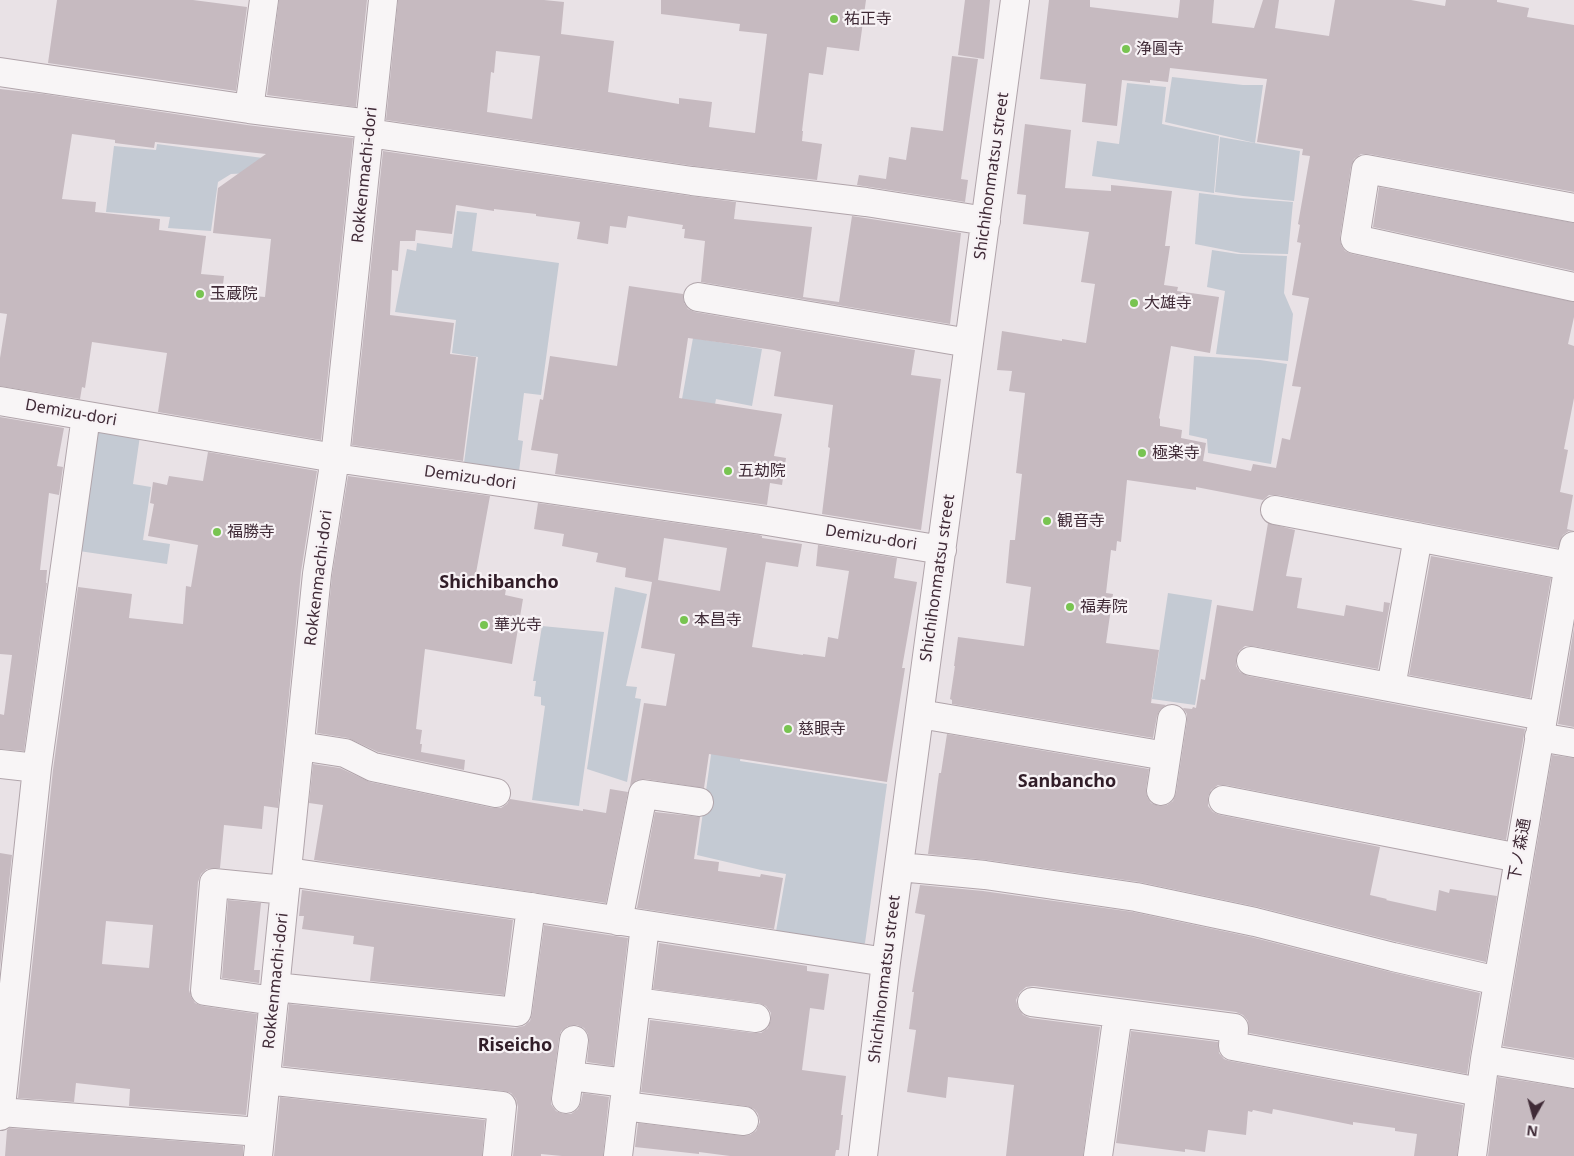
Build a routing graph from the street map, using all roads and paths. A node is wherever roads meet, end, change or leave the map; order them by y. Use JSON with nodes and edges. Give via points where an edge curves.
{"nodes":[{"id":1,"x":264,"y":0,"type":"edge"},
{"id":2,"x":383,"y":0,"type":"edge"},
{"id":3,"x":1015,"y":0,"type":"edge"},
{"id":4,"x":0,"y":72,"type":"edge"},
{"id":5,"x":249,"y":109,"type":"junction"},
{"id":6,"x":369,"y":129,"type":"junction"},
{"id":7,"x":1574,"y":208,"type":"edge"},
{"id":8,"x":986,"y":221,"type":"junction"},
{"id":9,"x":1574,"y":287,"type":"edge"},
{"id":10,"x":698,"y":297,"type":"dead end"},
{"id":11,"x":969,"y":343,"type":"junction"},
{"id":12,"x":0,"y":401,"type":"edge"},
{"id":13,"x":86,"y":416,"type":"junction"},
{"id":14,"x":335,"y":458,"type":"junction"},
{"id":15,"x":1275,"y":510,"type":"dead end"},
{"id":16,"x":1418,"y":537,"type":"junction"},
{"id":17,"x":942,"y":550,"type":"junction"},
{"id":18,"x":1571,"y":566,"type":"edge"},
{"id":19,"x":1252,"y":661,"type":"dead end"},
{"id":20,"x":1391,"y":687,"type":"junction"},
{"id":21,"x":920,"y":714,"type":"junction"},
{"id":22,"x":1172,"y":719,"type":"dead end"},
{"id":23,"x":1541,"y":727,"type":"junction"},
{"id":24,"x":1574,"y":743,"type":"edge"},
{"id":25,"x":300,"y":746,"type":"junction"},
{"id":26,"x":1166,"y":756,"type":"junction"},
{"id":27,"x":0,"y":764,"type":"edge"},
{"id":28,"x":37,"y":768,"type":"junction"},
{"id":29,"x":1161,"y":791,"type":"dead end"},
{"id":30,"x":496,"y":793,"type":"dead end"},
{"id":31,"x":1223,"y":800,"type":"dead end"},
{"id":32,"x":699,"y":802,"type":"dead end"},
{"id":33,"x":1519,"y":858,"type":"junction"},
{"id":34,"x":899,"y":867,"type":"junction"},
{"id":35,"x":287,"y":881,"type":"junction"},
{"id":36,"x":11,"y":900,"type":"edge"},
{"id":37,"x":531,"y":907,"type":"junction"},
{"id":38,"x":618,"y":921,"type":"junction"},
{"id":39,"x":645,"y":925,"type":"junction"},
{"id":40,"x":886,"y":962,"type":"junction"},
{"id":41,"x":1498,"y":981,"type":"junction"},
{"id":42,"x":274,"y":994,"type":"junction"},
{"id":43,"x":636,"y":1002,"type":"junction"},
{"id":44,"x":1032,"y":1002,"type":"dead end"},
{"id":45,"x":1118,"y":1013,"type":"junction"},
{"id":46,"x":756,"y":1018,"type":"dead end"},
{"id":47,"x":574,"y":1040,"type":"dead end"},
{"id":48,"x":1485,"y":1060,"type":"junction"},
{"id":49,"x":1574,"y":1074,"type":"edge"},
{"id":50,"x":266,"y":1080,"type":"junction"},
{"id":51,"x":1480,"y":1092,"type":"junction"},
{"id":52,"x":625,"y":1095,"type":"junction"},
{"id":53,"x":0,"y":1112,"type":"edge"},
{"id":54,"x":0,"y":1116,"type":"edge"},
{"id":55,"x":744,"y":1121,"type":"dead end"},
{"id":56,"x":259,"y":1144,"type":"edge"},
{"id":57,"x":497,"y":1156,"type":"edge"},
{"id":58,"x":618,"y":1156,"type":"edge"},
{"id":59,"x":863,"y":1156,"type":"edge"},
{"id":60,"x":1098,"y":1156,"type":"edge"},
{"id":61,"x":1472,"y":1156,"type":"edge"}],
"edges":[{"from":1,"to":5,"type":"street"},
{"from":2,"to":6,"type":"street","name":"Rokkenmachi-dori"},
{"from":3,"to":8,"type":"street","name":"Shichihonmatsu street"},
{"from":4,"to":5,"type":"street"},
{"from":5,"to":6,"type":"street"},
{"from":6,"to":8,"type":"street","via":[[692,181],[866,202]]},
{"from":6,"to":14,"type":"street","name":"Rokkenmachi-dori"},
{"from":7,"to":9,"type":"street","via":[[1366,169],[1355,239]]},
{"from":8,"to":11,"type":"street","name":"Shichihonmatsu street"},
{"from":10,"to":11,"type":"street"},
{"from":11,"to":17,"type":"street","name":"Shichihonmatsu street"},
{"from":12,"to":13,"type":"street","name":"Demizu-dori"},
{"from":13,"to":14,"type":"street","name":"Demizu-dori"},
{"from":13,"to":28,"type":"street"},
{"from":14,"to":17,"type":"street","name":"Demizu-dori"},
{"from":14,"to":25,"type":"street","name":"Rokkenmachi-dori","via":[[317,574]]},
{"from":15,"to":16,"type":"street"},
{"from":16,"to":18,"type":"street"},
{"from":16,"to":20,"type":"street"},
{"from":17,"to":21,"type":"street","name":"Shichihonmatsu street"},
{"from":18,"to":23,"type":"street","name":"下ノ森通"},
{"from":19,"to":20,"type":"street"},
{"from":20,"to":23,"type":"street"},
{"from":21,"to":26,"type":"street"},
{"from":21,"to":34,"type":"street","name":"Shichihonmatsu street"},
{"from":22,"to":26,"type":"street"},
{"from":23,"to":24,"type":"street"},
{"from":23,"to":33,"type":"street","name":"下ノ森通"},
{"from":25,"to":30,"type":"street","via":[[345,754],[373,767]]},
{"from":25,"to":35,"type":"street","name":"Rokkenmachi-dori"},
{"from":26,"to":29,"type":"street"},
{"from":27,"to":28,"type":"street"},
{"from":28,"to":36,"type":"street"},
{"from":31,"to":33,"type":"street"},
{"from":32,"to":38,"type":"street","via":[[642,794]]},
{"from":33,"to":41,"type":"street","name":"下ノ森通"},
{"from":34,"to":40,"type":"street","name":"Shichihonmatsu street"},
{"from":34,"to":41,"type":"street","via":[[985,875],[1136,897],[1255,922]]},
{"from":35,"to":37,"type":"street"},
{"from":35,"to":42,"type":"street","name":"Rokkenmachi-dori"},
{"from":35,"to":42,"type":"street","via":[[214,883],[205,991]]},
{"from":36,"to":53,"type":"street"},
{"from":37,"to":38,"type":"street"},
{"from":37,"to":42,"type":"street","via":[[517,1012]]},
{"from":38,"to":39,"type":"street"},
{"from":39,"to":40,"type":"street"},
{"from":39,"to":43,"type":"street"},
{"from":40,"to":59,"type":"street","name":"Shichihonmatsu street"},
{"from":41,"to":48,"type":"street","name":"下ノ森通"},
{"from":42,"to":50,"type":"street","name":"Rokkenmachi-dori"},
{"from":43,"to":46,"type":"street"},
{"from":43,"to":52,"type":"street"},
{"from":44,"to":45,"type":"street"},
{"from":45,"to":51,"type":"street","via":[[1234,1028],[1232,1046]]},
{"from":45,"to":60,"type":"street"},
{"from":47,"to":52,"type":"street","via":[[568,1088]]},
{"from":48,"to":49,"type":"street"},
{"from":48,"to":51,"type":"street","name":"下ノ森通"},
{"from":50,"to":56,"type":"street","name":"Rokkenmachi-dori"},
{"from":50,"to":57,"type":"street","via":[[502,1106]]},
{"from":51,"to":61,"type":"street","name":"下ノ森通"},
{"from":52,"to":55,"type":"street"},
{"from":52,"to":58,"type":"street"},
{"from":53,"to":54,"type":"street"},
{"from":53,"to":56,"type":"street"}]}
